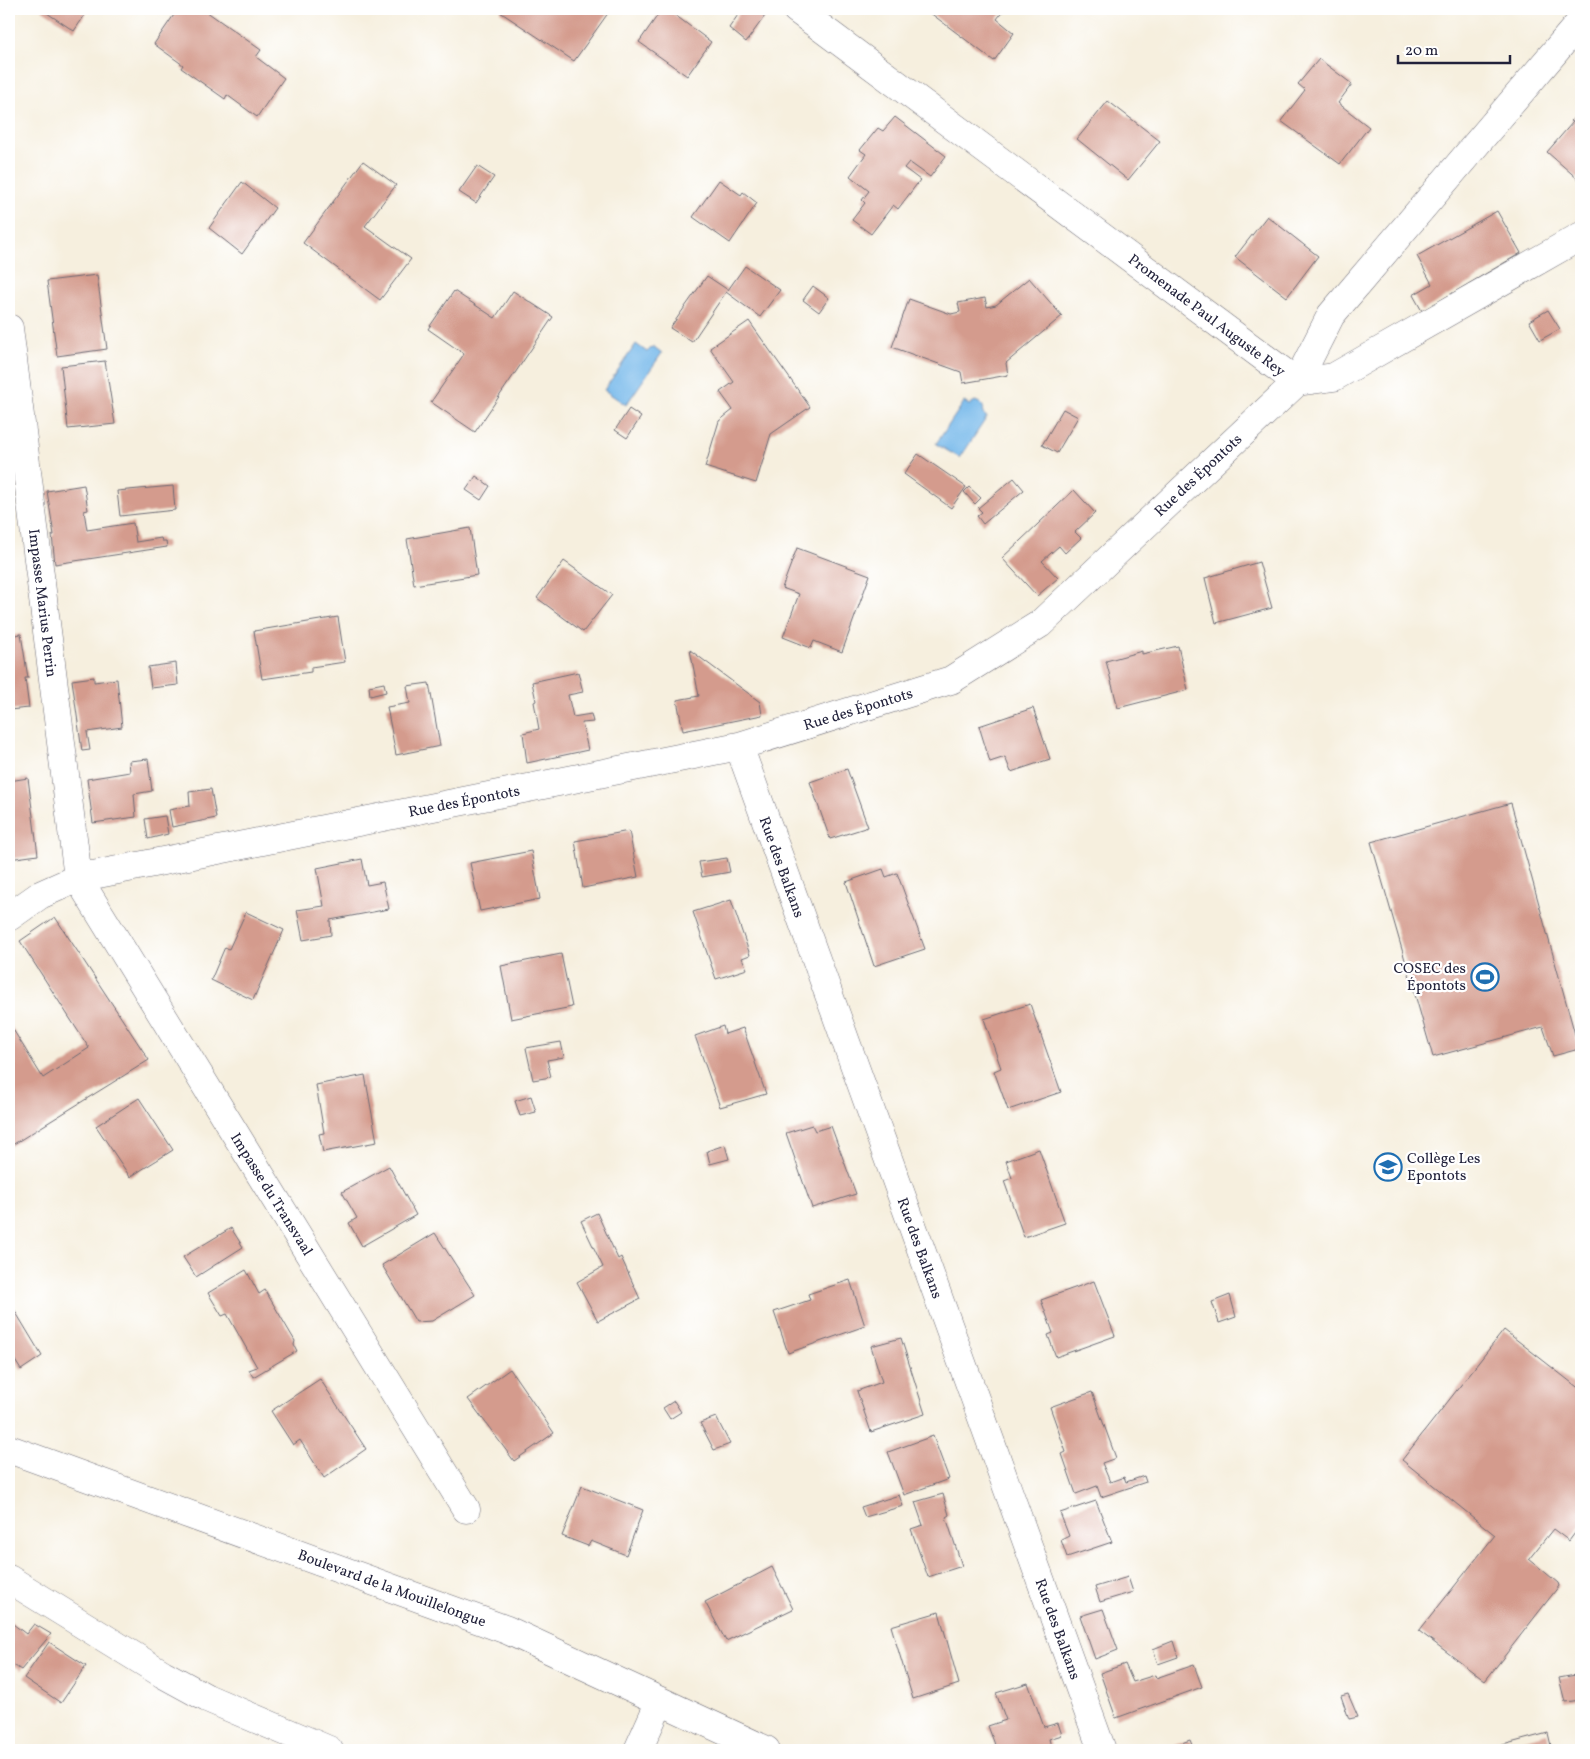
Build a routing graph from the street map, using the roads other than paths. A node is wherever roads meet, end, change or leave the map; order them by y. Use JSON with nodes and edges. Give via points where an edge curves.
{"nodes":[{"id":1,"x":796,"y":9,"type":"edge"},
{"id":2,"x":1581,"y":22,"type":"edge"},
{"id":3,"x":1581,"y":236,"type":"edge"},
{"id":4,"x":9,"y":328,"type":"edge"},
{"id":5,"x":1297,"y":382,"type":"junction"},
{"id":6,"x":739,"y":746,"type":"junction"},
{"id":7,"x":78,"y":878,"type":"junction"},
{"id":8,"x":9,"y":917,"type":"edge"},
{"id":9,"x":9,"y":1449,"type":"edge"},
{"id":10,"x":466,"y":1509,"type":"dead end"},
{"id":11,"x":9,"y":1579,"type":"edge"},
{"id":12,"x":660,"y":1700,"type":"junction"},
{"id":13,"x":328,"y":1750,"type":"edge"},
{"id":14,"x":638,"y":1750,"type":"edge"},
{"id":15,"x":766,"y":1750,"type":"edge"},
{"id":16,"x":1102,"y":1750,"type":"edge"}],
"edges":[{"from":1,"to":5,"type":"street","name":"Promenade Paul Auguste Rey"},
{"from":2,"to":5,"type":"street","name":"Promenade Paul Auguste Rey","via":[[1331,315]]},
{"from":3,"to":5,"type":"street","via":[[1334,377]]},
{"from":4,"to":7,"type":"street","name":"Impasse Marius Perrin"},
{"from":5,"to":6,"type":"street","name":"Rue des Épontots","via":[[1040,624],[951,680]]},
{"from":6,"to":7,"type":"street","name":"Rue des Épontots"},
{"from":6,"to":16,"type":"street","name":"Rue des Balkans"},
{"from":7,"to":8,"type":"street","name":"Rue des Épontots","via":[[40,895]]},
{"from":7,"to":10,"type":"street","name":"Impasse du Transvaal"},
{"from":9,"to":12,"type":"street","name":"Boulevard de la Mouillelongue","via":[[507,1630]]},
{"from":11,"to":13,"type":"street","via":[[207,1698]]},
{"from":12,"to":14,"type":"street"},
{"from":12,"to":15,"type":"street","name":"Boulevard de la Mouillelongue"}]}
